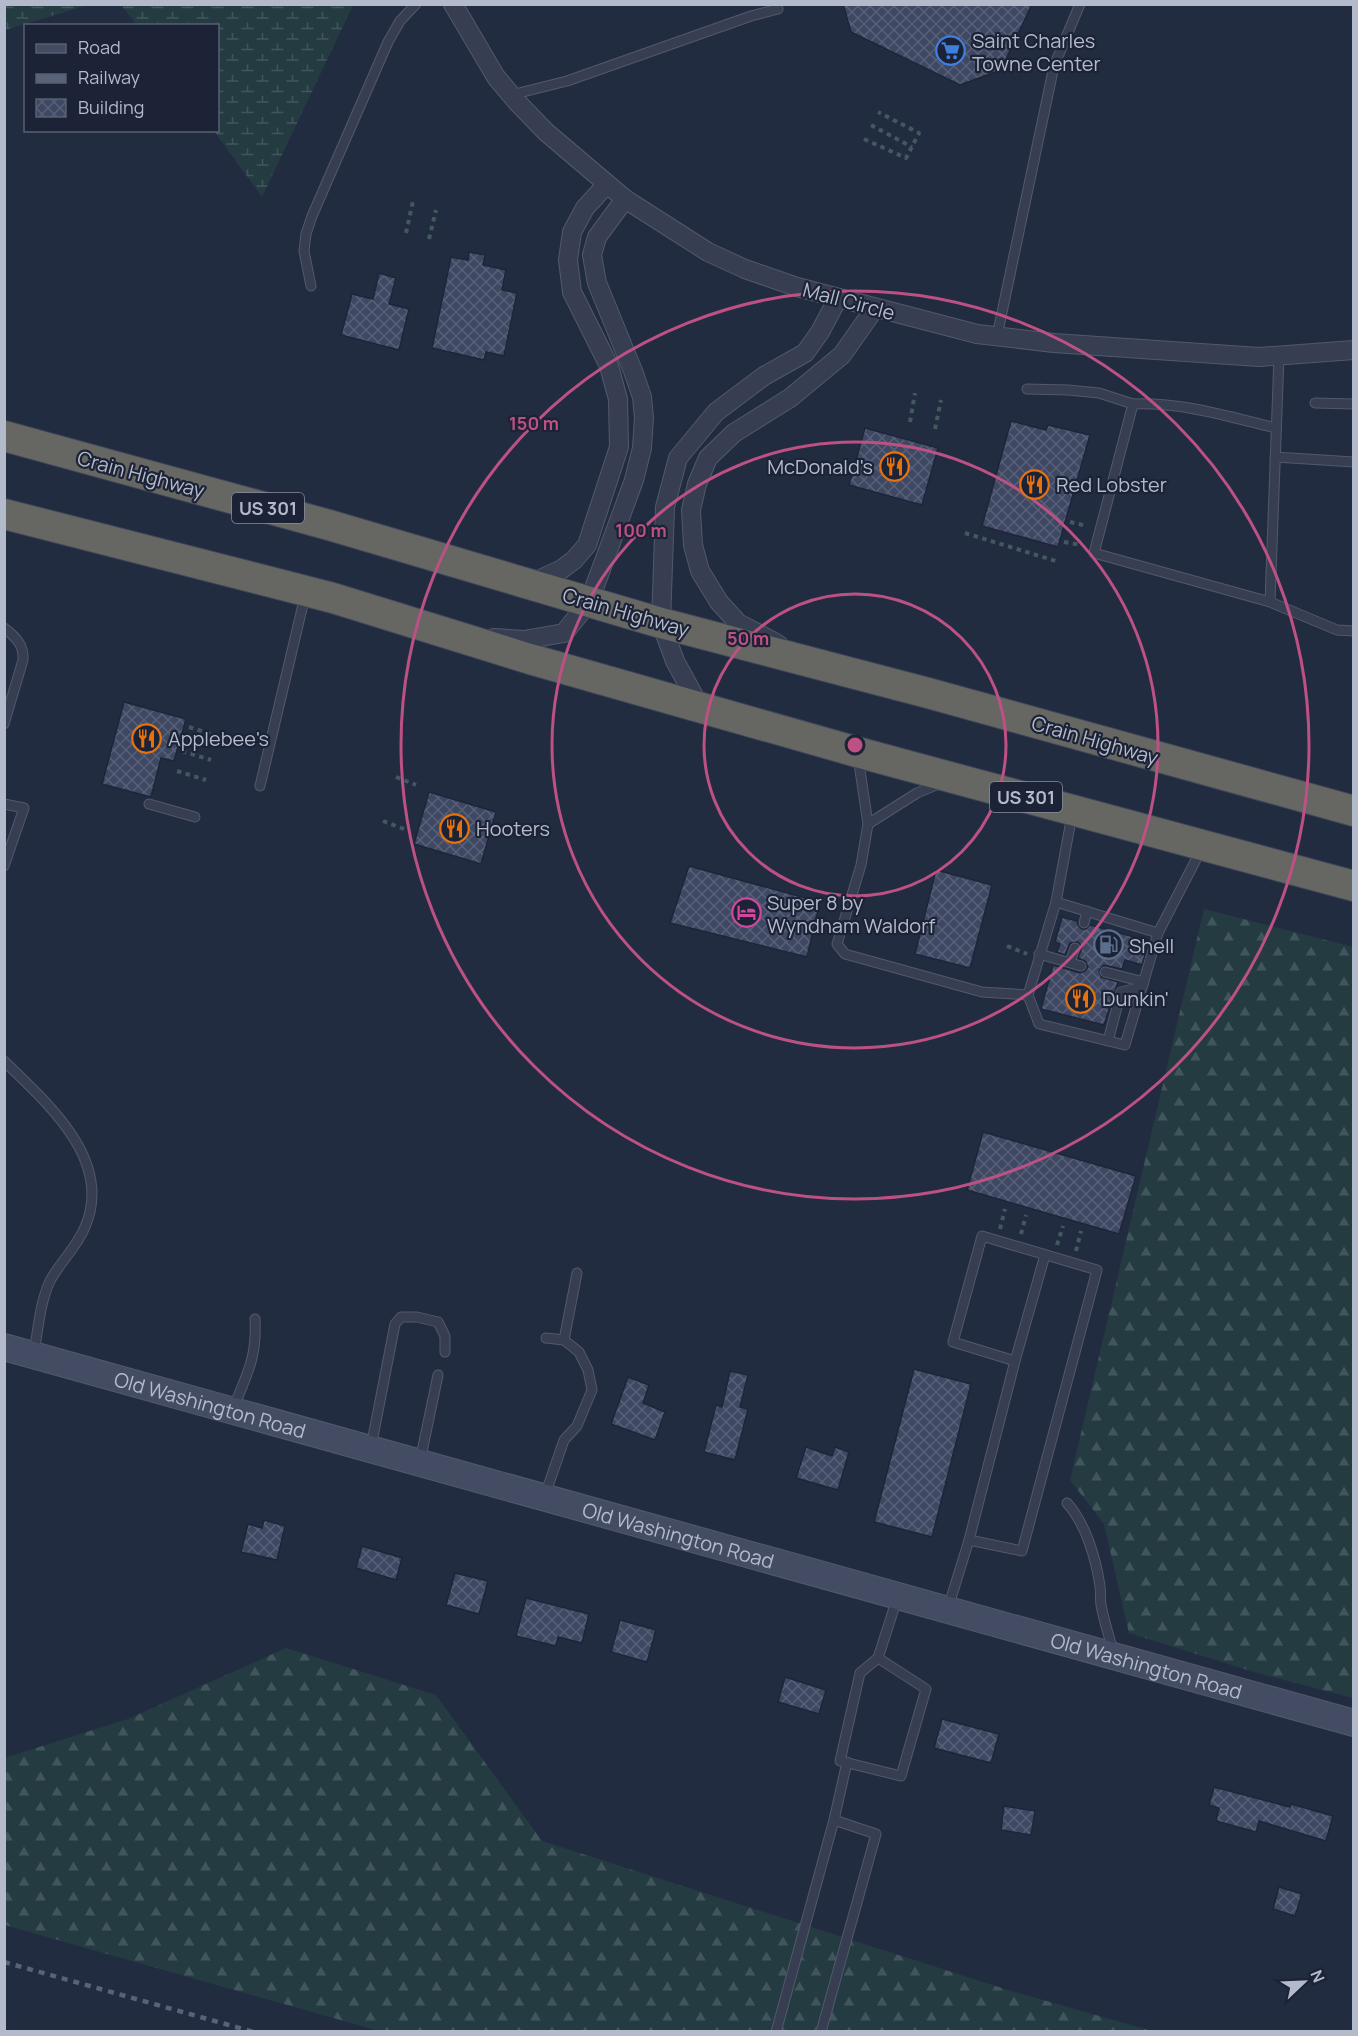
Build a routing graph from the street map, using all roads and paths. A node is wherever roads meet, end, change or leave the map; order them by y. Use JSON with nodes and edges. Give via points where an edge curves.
{"nodes":[{"id":1,"x":416,"y":4,"type":"edge"},
{"id":2,"x":453,"y":4,"type":"edge"},
{"id":3,"x":1080,"y":4,"type":"edge"},
{"id":4,"x":778,"y":9,"type":"dead end"},
{"id":5,"x":511,"y":95,"type":"junction"},
{"id":6,"x":878,"y":112,"type":"dead end"},
{"id":7,"x":871,"y":125,"type":"dead end"},
{"id":8,"x":864,"y":140,"type":"dead end"},
{"id":9,"x":912,"y":147,"type":"junction"},
{"id":10,"x":607,"y":184,"type":"junction"},
{"id":11,"x":625,"y":199,"type":"junction"},
{"id":12,"x":413,"y":201,"type":"dead end"},
{"id":13,"x":436,"y":210,"type":"dead end"},
{"id":14,"x":406,"y":233,"type":"dead end"},
{"id":15,"x":429,"y":239,"type":"dead end"},
{"id":16,"x":310,"y":286,"type":"dead end"},
{"id":17,"x":838,"y":298,"type":"junction"},
{"id":18,"x":875,"y":308,"type":"junction"},
{"id":19,"x":997,"y":336,"type":"junction"},
{"id":20,"x":1353,"y":350,"type":"edge"},
{"id":21,"x":1279,"y":356,"type":"junction"},
{"id":22,"x":1027,"y":389,"type":"dead end"},
{"id":23,"x":915,"y":393,"type":"dead end"},
{"id":24,"x":941,"y":400,"type":"dead end"},
{"id":25,"x":1134,"y":404,"type":"junction"},
{"id":26,"x":1315,"y":404,"type":"dead end"},
{"id":27,"x":1353,"y":404,"type":"edge"},
{"id":28,"x":909,"y":422,"type":"dead end"},
{"id":29,"x":1276,"y":428,"type":"junction"},
{"id":30,"x":935,"y":429,"type":"dead end"},
{"id":31,"x":4,"y":436,"type":"edge"},
{"id":32,"x":1275,"y":457,"type":"junction"},
{"id":33,"x":1353,"y":462,"type":"edge"},
{"id":34,"x":4,"y":514,"type":"edge"},
{"id":35,"x":965,"y":533,"type":"dead end"},
{"id":36,"x":1059,"y":562,"type":"dead end"},
{"id":37,"x":530,"y":584,"type":"junction"},
{"id":38,"x":306,"y":591,"type":"junction"},
{"id":39,"x":590,"y":602,"type":"junction"},
{"id":40,"x":1270,"y":602,"type":"junction"},
{"id":41,"x":661,"y":623,"type":"junction"},
{"id":42,"x":4,"y":628,"type":"edge"},
{"id":43,"x":1353,"y":631,"type":"edge"},
{"id":44,"x":460,"y":637,"type":"junction"},
{"id":45,"x":808,"y":661,"type":"junction"},
{"id":46,"x":700,"y":707,"type":"junction"},
{"id":47,"x":4,"y":724,"type":"edge"},
{"id":48,"x":189,"y":727,"type":"dead end"},
{"id":49,"x":217,"y":736,"type":"dead end"},
{"id":50,"x":182,"y":751,"type":"dead end"},
{"id":51,"x":857,"y":752,"type":"junction"},
{"id":52,"x":211,"y":760,"type":"dead end"},
{"id":53,"x":177,"y":771,"type":"dead end"},
{"id":54,"x":396,"y":777,"type":"dead end"},
{"id":55,"x":956,"y":778,"type":"junction"},
{"id":56,"x":206,"y":780,"type":"dead end"},
{"id":57,"x":416,"y":785,"type":"dead end"},
{"id":58,"x":260,"y":786,"type":"dead end"},
{"id":59,"x":4,"y":804,"type":"edge"},
{"id":60,"x":149,"y":804,"type":"dead end"},
{"id":61,"x":1073,"y":810,"type":"junction"},
{"id":62,"x":1353,"y":811,"type":"edge"},
{"id":63,"x":195,"y":817,"type":"dead end"},
{"id":64,"x":383,"y":821,"type":"dead end"},
{"id":65,"x":868,"y":824,"type":"junction"},
{"id":66,"x":404,"y":829,"type":"dead end"},
{"id":67,"x":1204,"y":846,"type":"junction"},
{"id":68,"x":4,"y":866,"type":"edge"},
{"id":69,"x":1353,"y":886,"type":"edge"},
{"id":70,"x":1056,"y":902,"type":"junction"},
{"id":71,"x":1087,"y":911,"type":"junction"},
{"id":72,"x":1112,"y":919,"type":"junction"},
{"id":73,"x":1084,"y":923,"type":"dead end"},
{"id":74,"x":1132,"y":925,"type":"junction"},
{"id":75,"x":1109,"y":930,"type":"dead end"},
{"id":76,"x":1158,"y":933,"type":"junction"},
{"id":77,"x":1130,"y":936,"type":"dead end"},
{"id":78,"x":1007,"y":946,"type":"dead end"},
{"id":79,"x":1075,"y":948,"type":"dead end"},
{"id":80,"x":1027,"y":954,"type":"dead end"},
{"id":81,"x":1040,"y":954,"type":"junction"},
{"id":82,"x":1070,"y":962,"type":"junction"},
{"id":83,"x":1081,"y":966,"type":"dead end"},
{"id":84,"x":1105,"y":972,"type":"dead end"},
{"id":85,"x":1143,"y":985,"type":"junction"},
{"id":86,"x":1028,"y":995,"type":"junction"},
{"id":87,"x":1108,"y":1041,"type":"junction"},
{"id":88,"x":4,"y":1060,"type":"edge"},
{"id":89,"x":1045,"y":1255,"type":"junction"},
{"id":90,"x":577,"y":1273,"type":"dead end"},
{"id":91,"x":255,"y":1319,"type":"dead end"},
{"id":92,"x":546,"y":1338,"type":"dead end"},
{"id":93,"x":564,"y":1340,"type":"junction"},
{"id":94,"x":4,"y":1347,"type":"edge"},
{"id":95,"x":445,"y":1353,"type":"dead end"},
{"id":96,"x":33,"y":1355,"type":"junction"},
{"id":97,"x":1015,"y":1361,"type":"junction"},
{"id":98,"x":438,"y":1375,"type":"dead end"},
{"id":99,"x":232,"y":1411,"type":"junction"},
{"id":100,"x":371,"y":1449,"type":"junction"},
{"id":101,"x":420,"y":1463,"type":"junction"},
{"id":102,"x":544,"y":1497,"type":"junction"},
{"id":103,"x":1067,"y":1503,"type":"dead end"},
{"id":104,"x":969,"y":1540,"type":"junction"},
{"id":105,"x":898,"y":1596,"type":"junction"},
{"id":106,"x":948,"y":1610,"type":"junction"},
{"id":107,"x":1114,"y":1657,"type":"junction"},
{"id":108,"x":878,"y":1658,"type":"junction"},
{"id":109,"x":1353,"y":1723,"type":"edge"},
{"id":110,"x":847,"y":1762,"type":"junction"},
{"id":111,"x":834,"y":1820,"type":"junction"},
{"id":112,"x":776,"y":2031,"type":"edge"},
{"id":113,"x":821,"y":2031,"type":"edge"}],
"edges":[{"from":1,"to":16,"type":"lane","via":[[388,42],[312,216],[304,251]]},
{"from":2,"to":5,"type":"street","name":"Mall Circle","via":[[482,56]]},
{"from":3,"to":19,"type":"lane","via":[[1054,66]]},
{"from":4,"to":5,"type":"lane","via":[[567,81]]},
{"from":5,"to":10,"type":"street","name":"Mall Circle","via":[[546,132]]},
{"from":6,"to":9,"type":"path","via":[[919,133]]},
{"from":7,"to":9,"type":"path"},
{"from":8,"to":9,"type":"path","via":[[906,158]]},
{"from":10,"to":11,"type":"street","name":"Mall Circle"},
{"from":10,"to":37,"type":"street","via":[[585,208],[572,232],[567,260],[572,292],[609,366],[618,399],[619,447],[587,545],[562,569]]},
{"from":11,"to":17,"type":"street","name":"Mall Circle","via":[[708,252],[745,269]]},
{"from":11,"to":39,"type":"street","via":[[597,237],[592,255],[597,283],[639,387],[643,435],[634,480]]},
{"from":12,"to":14,"type":"path"},
{"from":13,"to":15,"type":"path"},
{"from":17,"to":18,"type":"street","name":"Mall Circle"},
{"from":17,"to":41,"type":"street","via":[[805,353],[764,376],[716,412],[678,458],[665,507]]},
{"from":18,"to":19,"type":"street","name":"Mall Circle"},
{"from":18,"to":45,"type":"street","via":[[842,356],[790,398],[734,433],[708,458],[691,510],[693,545],[700,571],[719,602],[738,623]]},
{"from":19,"to":21,"type":"street","name":"Mall Circle","via":[[1201,354]]},
{"from":20,"to":21,"type":"street","name":"Mall Circle"},
{"from":21,"to":29,"type":"lane"},
{"from":22,"to":25,"type":"lane","via":[[1099,393]]},
{"from":23,"to":28,"type":"path"},
{"from":24,"to":30,"type":"path"},
{"from":25,"to":29,"type":"lane","via":[[1185,406]]},
{"from":25,"to":40,"type":"lane","via":[[1094,553]]},
{"from":26,"to":27,"type":"lane"},
{"from":29,"to":32,"type":"lane"},
{"from":31,"to":37,"type":"highway","name":"Crain Highway","number":"US 301"},
{"from":32,"to":33,"type":"lane"},
{"from":32,"to":40,"type":"lane"},
{"from":34,"to":38,"type":"highway","number":"US 301"},
{"from":35,"to":36,"type":"path"},
{"from":37,"to":39,"type":"highway","name":"Crain Highway","number":"US 301"},
{"from":38,"to":44,"type":"highway","number":"US 301"},
{"from":38,"to":58,"type":"lane"},
{"from":39,"to":41,"type":"highway","name":"Crain Highway","number":"US 301"},
{"from":39,"to":44,"type":"street","via":[[564,633],[524,640]]},
{"from":40,"to":43,"type":"lane","via":[[1337,630]]},
{"from":41,"to":45,"type":"highway","name":"Crain Highway","number":"US 301"},
{"from":41,"to":46,"type":"street","via":[[675,661]]},
{"from":42,"to":47,"type":"lane","via":[[23,650]]},
{"from":44,"to":46,"type":"highway","number":"US 301"},
{"from":45,"to":62,"type":"highway","name":"Crain Highway","number":"US 301"},
{"from":46,"to":51,"type":"highway","number":"US 301"},
{"from":48,"to":49,"type":"path"},
{"from":50,"to":52,"type":"path"},
{"from":51,"to":55,"type":"highway","number":"US 301"},
{"from":51,"to":65,"type":"lane"},
{"from":53,"to":56,"type":"path"},
{"from":54,"to":57,"type":"path"},
{"from":55,"to":61,"type":"highway","number":"US 301"},
{"from":55,"to":65,"type":"lane","via":[[917,793]]},
{"from":59,"to":68,"type":"lane","via":[[24,808]]},
{"from":60,"to":63,"type":"lane"},
{"from":61,"to":67,"type":"highway","number":"US 301"},
{"from":61,"to":70,"type":"lane"},
{"from":64,"to":66,"type":"path"},
{"from":65,"to":86,"type":"lane","via":[[861,865],[837,944],[840,950],[982,992]]},
{"from":67,"to":69,"type":"highway","number":"US 301"},
{"from":67,"to":76,"type":"lane"},
{"from":70,"to":71,"type":"lane"},
{"from":70,"to":81,"type":"lane"},
{"from":71,"to":72,"type":"lane"},
{"from":71,"to":73,"type":"lane"},
{"from":72,"to":74,"type":"lane"},
{"from":72,"to":75,"type":"lane"},
{"from":74,"to":76,"type":"lane"},
{"from":74,"to":77,"type":"lane"},
{"from":76,"to":85,"type":"lane"},
{"from":78,"to":80,"type":"path"},
{"from":79,"to":82,"type":"lane"},
{"from":81,"to":82,"type":"lane"},
{"from":81,"to":86,"type":"lane"},
{"from":82,"to":83,"type":"lane"},
{"from":84,"to":85,"type":"lane"},
{"from":85,"to":87,"type":"lane","via":[[1121,992]]},
{"from":85,"to":87,"type":"lane","via":[[1125,1045]]},
{"from":86,"to":87,"type":"lane","via":[[1039,1024]]},
{"from":88,"to":96,"type":"lane","via":[[62,1121],[83,1154],[92,1181],[93,1197],[85,1229],[50,1280]]},
{"from":89,"to":97,"type":"lane"},
{"from":89,"to":97,"type":"lane","via":[[982,1236],[953,1342]]},
{"from":89,"to":104,"type":"lane","via":[[1097,1270],[1022,1551]]},
{"from":90,"to":93,"type":"lane"},
{"from":91,"to":99,"type":"lane","via":[[253,1356]]},
{"from":92,"to":93,"type":"lane"},
{"from":93,"to":102,"type":"lane","via":[[579,1352],[592,1390],[577,1426],[564,1440]]},
{"from":94,"to":96,"type":"main road","name":"Old Washington Road"},
{"from":95,"to":100,"type":"lane","via":[[445,1336],[438,1322],[400,1317],[395,1324]]},
{"from":96,"to":99,"type":"main road","name":"Old Washington Road"},
{"from":97,"to":104,"type":"lane"},
{"from":98,"to":101,"type":"lane"},
{"from":99,"to":100,"type":"main road","name":"Old Washington Road"},
{"from":100,"to":101,"type":"main road","name":"Old Washington Road"},
{"from":101,"to":102,"type":"main road","name":"Old Washington Road"},
{"from":102,"to":105,"type":"main road","name":"Old Washington Road"},
{"from":103,"to":107,"type":"lane","via":[[1075,1511],[1088,1540]]},
{"from":104,"to":106,"type":"lane"},
{"from":105,"to":106,"type":"main road","name":"Old Washington Road"},
{"from":105,"to":108,"type":"lane"},
{"from":106,"to":107,"type":"main road","name":"Old Washington Road"},
{"from":107,"to":109,"type":"main road","name":"Old Washington Road"},
{"from":108,"to":110,"type":"lane","via":[[860,1673],[840,1761]]},
{"from":108,"to":110,"type":"lane","via":[[926,1689],[901,1776]]},
{"from":110,"to":111,"type":"lane"},
{"from":111,"to":112,"type":"lane"},
{"from":111,"to":113,"type":"lane","via":[[876,1834]]}]}
